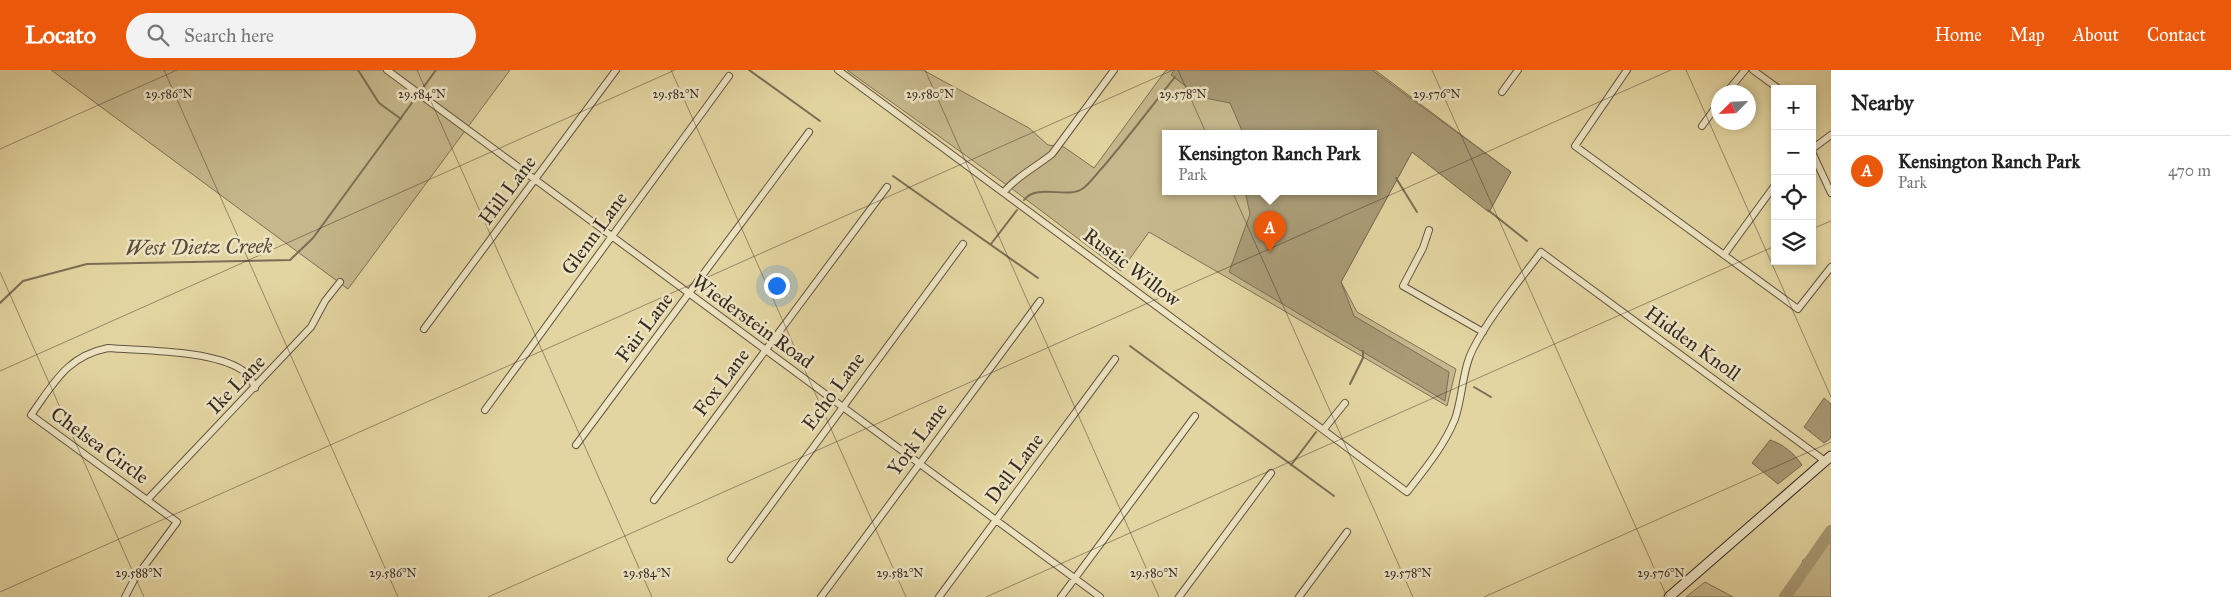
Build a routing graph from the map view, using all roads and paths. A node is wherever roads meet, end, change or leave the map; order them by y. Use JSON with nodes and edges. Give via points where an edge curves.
{"nodes":[{"id":1,"x":387,"y":70,"type":"edge"},
{"id":2,"x":616,"y":70,"type":"edge"},
{"id":3,"x":838,"y":70,"type":"edge"},
{"id":4,"x":1114,"y":70,"type":"edge"},
{"id":5,"x":1518,"y":70,"type":"edge"},
{"id":6,"x":1627,"y":70,"type":"edge"},
{"id":7,"x":1744,"y":70,"type":"edge"},
{"id":8,"x":1753,"y":70,"type":"edge"},
{"id":9,"x":730,"y":76,"type":"dead end"},
{"id":10,"x":1732,"y":85,"type":"edge"},
{"id":11,"x":1774,"y":85,"type":"edge"},
{"id":12,"x":1502,"y":92,"type":"dead end"},
{"id":13,"x":1711,"y":114,"type":"edge"},
{"id":14,"x":1702,"y":126,"type":"dead end"},
{"id":15,"x":809,"y":132,"type":"dead end"},
{"id":16,"x":1831,"y":135,"type":"edge"},
{"id":17,"x":1816,"y":147,"type":"edge"},
{"id":18,"x":1816,"y":159,"type":"edge"},
{"id":19,"x":534,"y":180,"type":"junction"},
{"id":20,"x":886,"y":187,"type":"dead end"},
{"id":21,"x":1771,"y":190,"type":"edge"},
{"id":22,"x":1004,"y":192,"type":"junction"},
{"id":23,"x":1831,"y":193,"type":"edge"},
{"id":24,"x":1429,"y":230,"type":"dead end"},
{"id":25,"x":612,"y":236,"type":"junction"},
{"id":26,"x":963,"y":244,"type":"dead end"},
{"id":27,"x":1724,"y":255,"type":"junction"},
{"id":28,"x":1831,"y":267,"type":"edge"},
{"id":29,"x":340,"y":282,"type":"dead end"},
{"id":30,"x":689,"y":294,"type":"junction"},
{"id":31,"x":1040,"y":301,"type":"dead end"},
{"id":32,"x":424,"y":329,"type":"dead end"},
{"id":33,"x":1482,"y":332,"type":"junction"},
{"id":34,"x":766,"y":350,"type":"junction"},
{"id":35,"x":1115,"y":359,"type":"dead end"},
{"id":36,"x":255,"y":388,"type":"junction"},
{"id":37,"x":1345,"y":403,"type":"dead end"},
{"id":38,"x":842,"y":406,"type":"junction"},
{"id":39,"x":485,"y":410,"type":"dead end"},
{"id":40,"x":1195,"y":416,"type":"dead end"},
{"id":41,"x":1324,"y":429,"type":"junction"},
{"id":42,"x":576,"y":445,"type":"dead end"},
{"id":43,"x":1828,"y":459,"type":"edge"},
{"id":44,"x":920,"y":464,"type":"junction"},
{"id":45,"x":1271,"y":473,"type":"dead end"},
{"id":46,"x":147,"y":500,"type":"junction"},
{"id":47,"x":654,"y":500,"type":"dead end"},
{"id":48,"x":995,"y":520,"type":"junction"},
{"id":49,"x":1347,"y":532,"type":"dead end"},
{"id":50,"x":731,"y":559,"type":"dead end"},
{"id":51,"x":1075,"y":578,"type":"junction"},
{"id":52,"x":125,"y":597,"type":"edge"},
{"id":53,"x":821,"y":597,"type":"edge"},
{"id":54,"x":939,"y":597,"type":"edge"},
{"id":55,"x":1061,"y":597,"type":"edge"},
{"id":56,"x":1100,"y":597,"type":"edge"},
{"id":57,"x":1180,"y":597,"type":"edge"},
{"id":58,"x":1299,"y":597,"type":"edge"},
{"id":59,"x":1669,"y":597,"type":"edge"}],
"edges":[{"from":1,"to":19,"type":"street","name":"Wiederstein Road"},
{"from":2,"to":19,"type":"street","name":"Hill Lane"},
{"from":3,"to":22,"type":"street","name":"Rustic Willow"},
{"from":4,"to":22,"type":"street","via":[[1052,154]]},
{"from":5,"to":12,"type":"street"},
{"from":6,"to":27,"type":"street","via":[[1575,146]]},
{"from":7,"to":10,"type":"street"},
{"from":8,"to":11,"type":"street"},
{"from":9,"to":25,"type":"street","name":"Glenn Lane"},
{"from":13,"to":14,"type":"street"},
{"from":15,"to":30,"type":"street","name":"Fair Lane"},
{"from":16,"to":17,"type":"street"},
{"from":18,"to":23,"type":"street"},
{"from":19,"to":25,"type":"street","name":"Wiederstein Road"},
{"from":19,"to":32,"type":"street","name":"Hill Lane"},
{"from":20,"to":34,"type":"street","name":"Fox Lane"},
{"from":21,"to":27,"type":"street"},
{"from":22,"to":41,"type":"street","name":"Rustic Willow"},
{"from":24,"to":33,"type":"street","via":[[1403,286]]},
{"from":25,"to":30,"type":"street","name":"Wiederstein Road"},
{"from":25,"to":39,"type":"street","name":"Glenn Lane"},
{"from":26,"to":38,"type":"street","name":"Echo Lane"},
{"from":27,"to":28,"type":"street","via":[[1798,309]]},
{"from":29,"to":36,"type":"street","name":"Ike Lane","via":[[325,300],[311,327]]},
{"from":30,"to":34,"type":"street","name":"Wiederstein Road"},
{"from":30,"to":42,"type":"street","name":"Fair Lane"},
{"from":31,"to":44,"type":"street","name":"York Lane"},
{"from":33,"to":41,"type":"street","name":"Rustic Willow","via":[[1467,363],[1452,424],[1439,450],[1407,492]]},
{"from":33,"to":43,"type":"street","name":"Hidden Knoll","via":[[1541,252]]},
{"from":34,"to":38,"type":"street","name":"Wiederstein Road"},
{"from":34,"to":47,"type":"street","name":"Fox Lane"},
{"from":35,"to":48,"type":"street","name":"Dell Lane"},
{"from":36,"to":46,"type":"street","name":"Ike Lane"},
{"from":36,"to":46,"type":"street","name":"Chelsea Circle","via":[[250,376],[232,364],[184,354],[108,348],[80,358],[63,371],[31,415]]},
{"from":37,"to":41,"type":"street"},
{"from":38,"to":44,"type":"street","name":"Wiederstein Road"},
{"from":38,"to":50,"type":"street","name":"Echo Lane"},
{"from":40,"to":51,"type":"street"},
{"from":43,"to":59,"type":"main road"},
{"from":44,"to":48,"type":"street","name":"Wiederstein Road"},
{"from":44,"to":53,"type":"street","name":"York Lane"},
{"from":45,"to":57,"type":"street"},
{"from":46,"to":52,"type":"street","via":[[176,522]]},
{"from":48,"to":51,"type":"street","name":"Wiederstein Road"},
{"from":48,"to":54,"type":"street","name":"Dell Lane"},
{"from":49,"to":58,"type":"street"},
{"from":51,"to":55,"type":"street"},
{"from":51,"to":56,"type":"street","name":"Wiederstein Road"}]}
